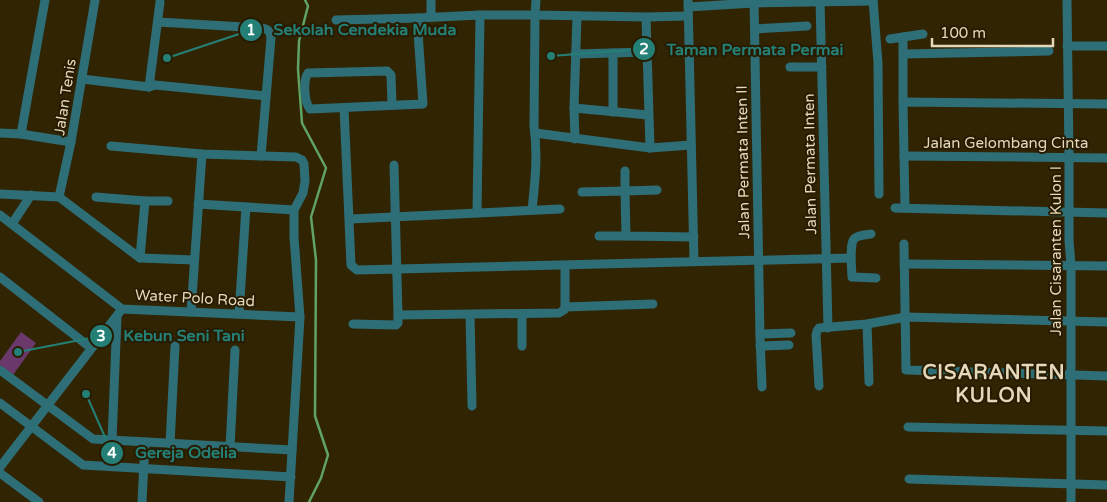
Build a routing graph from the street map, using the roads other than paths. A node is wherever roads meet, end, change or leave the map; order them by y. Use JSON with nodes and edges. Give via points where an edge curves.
{"nodes":[{"id":1,"x":44,"y":0,"type":"edge"},
{"id":2,"x":95,"y":0,"type":"edge"},
{"id":3,"x":431,"y":0,"type":"edge"},
{"id":4,"x":536,"y":0,"type":"edge"},
{"id":5,"x":873,"y":0,"type":"edge"},
{"id":6,"x":1067,"y":0,"type":"edge"},
{"id":7,"x":820,"y":1,"type":"edge"},
{"id":8,"x":160,"y":2,"type":"dead end"},
{"id":9,"x":754,"y":2,"type":"edge"},
{"id":10,"x":688,"y":8,"type":"edge"},
{"id":11,"x":480,"y":15,"type":"junction"},
{"id":12,"x":535,"y":15,"type":"junction"},
{"id":13,"x":577,"y":16,"type":"junction"},
{"id":14,"x":431,"y":17,"type":"junction"},
{"id":15,"x":646,"y":17,"type":"junction"},
{"id":16,"x":417,"y":18,"type":"junction"},
{"id":17,"x":336,"y":20,"type":"dead end"},
{"id":18,"x":158,"y":22,"type":"junction"},
{"id":19,"x":807,"y":26,"type":"dead end"},
{"id":20,"x":755,"y":29,"type":"junction"},
{"id":21,"x":923,"y":34,"type":"dead end"},
{"id":22,"x":903,"y":37,"type":"junction"},
{"id":23,"x":890,"y":39,"type":"dead end"},
{"id":24,"x":1067,"y":46,"type":"junction"},
{"id":25,"x":1107,"y":46,"type":"edge"},
{"id":26,"x":1049,"y":51,"type":"dead end"},
{"id":27,"x":646,"y":52,"type":"junction"},
{"id":28,"x":612,"y":53,"type":"junction"},
{"id":29,"x":575,"y":54,"type":"junction"},
{"id":30,"x":903,"y":54,"type":"junction"},
{"id":31,"x":790,"y":67,"type":"dead end"},
{"id":32,"x":822,"y":67,"type":"junction"},
{"id":33,"x":82,"y":76,"type":"junction"},
{"id":34,"x":152,"y":85,"type":"junction"},
{"id":35,"x":266,"y":96,"type":"junction"},
{"id":36,"x":903,"y":102,"type":"junction"},
{"id":37,"x":1068,"y":104,"type":"junction"},
{"id":38,"x":1107,"y":104,"type":"edge"},
{"id":39,"x":392,"y":105,"type":"junction"},
{"id":40,"x":344,"y":108,"type":"junction"},
{"id":41,"x":574,"y":108,"type":"junction"},
{"id":42,"x":613,"y":112,"type":"junction"},
{"id":43,"x":648,"y":115,"type":"junction"},
{"id":44,"x":0,"y":133,"type":"edge"},
{"id":45,"x":21,"y":134,"type":"junction"},
{"id":46,"x":535,"y":134,"type":"junction"},
{"id":47,"x":574,"y":139,"type":"junction"},
{"id":48,"x":72,"y":142,"type":"junction"},
{"id":49,"x":691,"y":145,"type":"junction"},
{"id":50,"x":110,"y":146,"type":"dead end"},
{"id":51,"x":650,"y":148,"type":"junction"},
{"id":52,"x":202,"y":154,"type":"junction"},
{"id":53,"x":261,"y":156,"type":"junction"},
{"id":54,"x":904,"y":156,"type":"junction"},
{"id":55,"x":1070,"y":157,"type":"junction"},
{"id":56,"x":1107,"y":158,"type":"edge"},
{"id":57,"x":394,"y":165,"type":"dead end"},
{"id":58,"x":625,"y":171,"type":"dead end"},
{"id":59,"x":657,"y":190,"type":"dead end"},
{"id":60,"x":625,"y":191,"type":"junction"},
{"id":61,"x":582,"y":192,"type":"dead end"},
{"id":62,"x":0,"y":194,"type":"edge"},
{"id":63,"x":878,"y":194,"type":"dead end"},
{"id":64,"x":31,"y":196,"type":"junction"},
{"id":65,"x":59,"y":197,"type":"junction"},
{"id":66,"x":96,"y":197,"type":"dead end"},
{"id":67,"x":145,"y":201,"type":"junction"},
{"id":68,"x":168,"y":201,"type":"dead end"},
{"id":69,"x":198,"y":204,"type":"junction"},
{"id":70,"x":246,"y":207,"type":"junction"},
{"id":71,"x":895,"y":208,"type":"dead end"},
{"id":72,"x":905,"y":208,"type":"junction"},
{"id":73,"x":560,"y":209,"type":"dead end"},
{"id":74,"x":294,"y":210,"type":"junction"},
{"id":75,"x":532,"y":210,"type":"junction"},
{"id":76,"x":477,"y":213,"type":"junction"},
{"id":77,"x":1069,"y":213,"type":"junction"},
{"id":78,"x":1107,"y":213,"type":"edge"},
{"id":79,"x":0,"y":215,"type":"edge"},
{"id":80,"x":394,"y":216,"type":"junction"},
{"id":81,"x":350,"y":219,"type":"junction"},
{"id":82,"x":12,"y":224,"type":"junction"},
{"id":83,"x":871,"y":234,"type":"dead end"},
{"id":84,"x":599,"y":236,"type":"dead end"},
{"id":85,"x":626,"y":236,"type":"junction"},
{"id":86,"x":694,"y":237,"type":"junction"},
{"id":87,"x":904,"y":244,"type":"dead end"},
{"id":88,"x":140,"y":258,"type":"junction"},
{"id":89,"x":851,"y":258,"type":"junction"},
{"id":90,"x":826,"y":259,"type":"junction"},
{"id":91,"x":194,"y":260,"type":"junction"},
{"id":92,"x":694,"y":261,"type":"junction"},
{"id":93,"x":759,"y":261,"type":"junction"},
{"id":94,"x":904,"y":264,"type":"junction"},
{"id":95,"x":1070,"y":265,"type":"junction"},
{"id":96,"x":565,"y":266,"type":"junction"},
{"id":97,"x":1107,"y":266,"type":"edge"},
{"id":98,"x":396,"y":270,"type":"junction"},
{"id":99,"x":0,"y":277,"type":"edge"},
{"id":100,"x":876,"y":278,"type":"dead end"},
{"id":101,"x":653,"y":304,"type":"dead end"},
{"id":102,"x":565,"y":307,"type":"junction"},
{"id":103,"x":191,"y":312,"type":"junction"},
{"id":104,"x":119,"y":313,"type":"junction"},
{"id":105,"x":239,"y":314,"type":"junction"},
{"id":106,"x":522,"y":314,"type":"junction"},
{"id":107,"x":398,"y":315,"type":"junction"},
{"id":108,"x":470,"y":315,"type":"junction"},
{"id":109,"x":300,"y":317,"type":"junction"},
{"id":110,"x":906,"y":317,"type":"junction"},
{"id":111,"x":1069,"y":321,"type":"junction"},
{"id":112,"x":1107,"y":322,"type":"edge"},
{"id":113,"x":353,"y":324,"type":"dead end"},
{"id":114,"x":867,"y":324,"type":"junction"},
{"id":115,"x":828,"y":328,"type":"junction"},
{"id":116,"x":791,"y":333,"type":"dead end"},
{"id":117,"x":760,"y":334,"type":"junction"},
{"id":118,"x":789,"y":345,"type":"dead end"},
{"id":119,"x":175,"y":346,"type":"dead end"},
{"id":120,"x":522,"y":346,"type":"dead end"},
{"id":121,"x":760,"y":346,"type":"junction"},
{"id":122,"x":91,"y":348,"type":"junction"},
{"id":123,"x":236,"y":350,"type":"dead end"},
{"id":124,"x":0,"y":370,"type":"edge"},
{"id":125,"x":1070,"y":376,"type":"junction"},
{"id":126,"x":1107,"y":376,"type":"edge"},
{"id":127,"x":869,"y":382,"type":"dead end"},
{"id":128,"x":819,"y":386,"type":"dead end"},
{"id":129,"x":762,"y":387,"type":"dead end"},
{"id":130,"x":0,"y":403,"type":"edge"},
{"id":131,"x":48,"y":406,"type":"junction"},
{"id":132,"x":472,"y":406,"type":"dead end"},
{"id":133,"x":31,"y":427,"type":"junction"},
{"id":134,"x":908,"y":427,"type":"dead end"},
{"id":135,"x":1070,"y":429,"type":"junction"},
{"id":136,"x":1107,"y":430,"type":"edge"},
{"id":137,"x":112,"y":440,"type":"junction"},
{"id":138,"x":145,"y":442,"type":"junction"},
{"id":139,"x":170,"y":444,"type":"junction"},
{"id":140,"x":230,"y":447,"type":"junction"},
{"id":141,"x":292,"y":450,"type":"junction"},
{"id":142,"x":0,"y":467,"type":"edge"},
{"id":143,"x":143,"y":468,"type":"junction"},
{"id":144,"x":0,"y":473,"type":"edge"},
{"id":145,"x":291,"y":477,"type":"junction"},
{"id":146,"x":909,"y":479,"type":"dead end"},
{"id":147,"x":1070,"y":484,"type":"junction"},
{"id":148,"x":1107,"y":485,"type":"edge"},
{"id":149,"x":39,"y":502,"type":"edge"},
{"id":150,"x":142,"y":502,"type":"edge"},
{"id":151,"x":289,"y":502,"type":"edge"},
{"id":152,"x":1071,"y":502,"type":"edge"}],
"edges":[{"from":1,"to":45,"type":"street"},
{"from":2,"to":33,"type":"street","name":"Jalan Tenis"},
{"from":3,"to":14,"type":"street"},
{"from":4,"to":12,"type":"street"},
{"from":5,"to":7,"type":"street"},
{"from":5,"to":63,"type":"street","via":[[878,63]]},
{"from":6,"to":24,"type":"street","name":"Jalan Cisaranten Kulon I"},
{"from":7,"to":9,"type":"street"},
{"from":7,"to":32,"type":"street","name":"Jalan Permata Inten"},
{"from":8,"to":18,"type":"street"},
{"from":9,"to":10,"type":"street"},
{"from":9,"to":20,"type":"street","name":"Jalan Permata Inten II"},
{"from":10,"to":15,"type":"street"},
{"from":10,"to":49,"type":"street"},
{"from":11,"to":12,"type":"street"},
{"from":11,"to":14,"type":"street"},
{"from":11,"to":76,"type":"street"},
{"from":12,"to":13,"type":"street"},
{"from":12,"to":46,"type":"street"},
{"from":13,"to":15,"type":"street"},
{"from":13,"to":29,"type":"street"},
{"from":14,"to":16,"type":"street"},
{"from":15,"to":27,"type":"street"},
{"from":16,"to":17,"type":"street"},
{"from":16,"to":39,"type":"street","via":[[423,104]]},
{"from":18,"to":34,"type":"street"},
{"from":18,"to":35,"type":"street","via":[[266,28],[271,38]]},
{"from":19,"to":20,"type":"street"},
{"from":20,"to":93,"type":"street","name":"Jalan Permata Inten II"},
{"from":21,"to":22,"type":"street"},
{"from":22,"to":23,"type":"street"},
{"from":22,"to":30,"type":"street"},
{"from":24,"to":25,"type":"street"},
{"from":24,"to":37,"type":"street","name":"Jalan Cisaranten Kulon I"},
{"from":26,"to":30,"type":"street"},
{"from":27,"to":28,"type":"street"},
{"from":27,"to":43,"type":"street"},
{"from":28,"to":29,"type":"street"},
{"from":28,"to":42,"type":"street"},
{"from":29,"to":41,"type":"street"},
{"from":30,"to":36,"type":"street"},
{"from":31,"to":32,"type":"street"},
{"from":32,"to":90,"type":"street","name":"Jalan Permata Inten"},
{"from":33,"to":34,"type":"street"},
{"from":33,"to":48,"type":"street","name":"Jalan Tenis"},
{"from":34,"to":35,"type":"street"},
{"from":35,"to":53,"type":"street"},
{"from":36,"to":37,"type":"street"},
{"from":36,"to":54,"type":"street"},
{"from":37,"to":38,"type":"street"},
{"from":37,"to":55,"type":"street","name":"Jalan Cisaranten Kulon I"},
{"from":39,"to":40,"type":"street"},
{"from":39,"to":40,"type":"street","via":[[391,75],[387,71],[308,73],[306,104],[310,109]]},
{"from":40,"to":81,"type":"street"},
{"from":41,"to":42,"type":"street"},
{"from":41,"to":47,"type":"street"},
{"from":42,"to":43,"type":"street"},
{"from":43,"to":51,"type":"street"},
{"from":44,"to":45,"type":"street"},
{"from":45,"to":48,"type":"street"},
{"from":46,"to":47,"type":"street"},
{"from":46,"to":75,"type":"street","via":[[537,164]]},
{"from":47,"to":51,"type":"street"},
{"from":48,"to":65,"type":"street","name":"Jalan Tenis"},
{"from":49,"to":51,"type":"street"},
{"from":49,"to":86,"type":"street"},
{"from":50,"to":52,"type":"street"},
{"from":52,"to":53,"type":"street"},
{"from":52,"to":69,"type":"street"},
{"from":53,"to":74,"type":"street","via":[[302,160],[305,181]]},
{"from":54,"to":55,"type":"street","name":"Jalan Gelombang Cinta"},
{"from":54,"to":72,"type":"street"},
{"from":55,"to":56,"type":"street","name":"Jalan Gelombang Cinta"},
{"from":55,"to":77,"type":"street","name":"Jalan Cisaranten Kulon I"},
{"from":57,"to":80,"type":"street"},
{"from":58,"to":60,"type":"street"},
{"from":59,"to":60,"type":"street"},
{"from":60,"to":61,"type":"street"},
{"from":60,"to":85,"type":"street"},
{"from":62,"to":64,"type":"street"},
{"from":64,"to":65,"type":"street"},
{"from":64,"to":82,"type":"street"},
{"from":65,"to":88,"type":"street"},
{"from":66,"to":67,"type":"street"},
{"from":67,"to":68,"type":"street"},
{"from":67,"to":88,"type":"street"},
{"from":69,"to":70,"type":"street"},
{"from":69,"to":91,"type":"street"},
{"from":70,"to":74,"type":"street"},
{"from":70,"to":105,"type":"street"},
{"from":71,"to":72,"type":"street"},
{"from":72,"to":77,"type":"street"},
{"from":73,"to":75,"type":"street"},
{"from":74,"to":109,"type":"street"},
{"from":75,"to":76,"type":"street"},
{"from":76,"to":80,"type":"street"},
{"from":77,"to":78,"type":"street"},
{"from":77,"to":95,"type":"street","name":"Jalan Cisaranten Kulon I"},
{"from":79,"to":82,"type":"street","name":"Water Polo Road"},
{"from":80,"to":81,"type":"street"},
{"from":80,"to":98,"type":"street"},
{"from":81,"to":98,"type":"street","via":[[353,268]]},
{"from":82,"to":104,"type":"street","name":"Water Polo Road"},
{"from":83,"to":89,"type":"street","via":[[854,237]]},
{"from":84,"to":85,"type":"street"},
{"from":85,"to":86,"type":"street"},
{"from":86,"to":92,"type":"street"},
{"from":87,"to":94,"type":"street"},
{"from":88,"to":91,"type":"street"},
{"from":89,"to":90,"type":"street"},
{"from":89,"to":100,"type":"street","via":[[852,277]]},
{"from":90,"to":93,"type":"street"},
{"from":90,"to":115,"type":"street","name":"Jalan Permata Inten"},
{"from":91,"to":103,"type":"street"},
{"from":92,"to":93,"type":"street"},
{"from":92,"to":96,"type":"street"},
{"from":93,"to":117,"type":"street","name":"Jalan Permata Inten II"},
{"from":94,"to":95,"type":"street"},
{"from":94,"to":110,"type":"street"},
{"from":95,"to":97,"type":"street"},
{"from":95,"to":111,"type":"street","name":"Jalan Cisaranten Kulon I"},
{"from":96,"to":98,"type":"street"},
{"from":96,"to":102,"type":"street"},
{"from":98,"to":107,"type":"street"},
{"from":99,"to":122,"type":"street"},
{"from":101,"to":102,"type":"street"},
{"from":102,"to":106,"type":"street","via":[[560,313]]},
{"from":103,"to":104,"type":"street","name":"Water Polo Road"},
{"from":103,"to":105,"type":"street","name":"Water Polo Road"},
{"from":104,"to":122,"type":"street"},
{"from":104,"to":137,"type":"street"},
{"from":105,"to":109,"type":"street","name":"Water Polo Road"},
{"from":106,"to":108,"type":"street"},
{"from":106,"to":120,"type":"street"},
{"from":107,"to":108,"type":"street"},
{"from":107,"to":113,"type":"street","via":[[396,324]]},
{"from":108,"to":132,"type":"street"},
{"from":109,"to":141,"type":"street"},
{"from":110,"to":111,"type":"street"},
{"from":110,"to":114,"type":"street"},
{"from":110,"to":125,"type":"street","via":[[908,371]]},
{"from":111,"to":112,"type":"street"},
{"from":111,"to":125,"type":"street","name":"Jalan Cisaranten Kulon I"},
{"from":114,"to":115,"type":"street"},
{"from":114,"to":127,"type":"street"},
{"from":115,"to":128,"type":"street","via":[[817,331]]},
{"from":116,"to":117,"type":"street"},
{"from":117,"to":121,"type":"street","name":"Jalan Permata Inten II"},
{"from":118,"to":121,"type":"street"},
{"from":119,"to":139,"type":"street"},
{"from":121,"to":129,"type":"street","name":"Jalan Permata Inten II"},
{"from":122,"to":131,"type":"street"},
{"from":123,"to":140,"type":"street"},
{"from":124,"to":131,"type":"street"},
{"from":125,"to":126,"type":"street"},
{"from":125,"to":135,"type":"street","name":"Jalan Cisaranten Kulon I"},
{"from":130,"to":133,"type":"street"},
{"from":131,"to":133,"type":"street"},
{"from":131,"to":137,"type":"street","via":[[94,439]]},
{"from":133,"to":142,"type":"street"},
{"from":133,"to":143,"type":"street","via":[[83,464]]},
{"from":134,"to":135,"type":"street"},
{"from":135,"to":136,"type":"street"},
{"from":135,"to":147,"type":"street","name":"Jalan Cisaranten Kulon I"},
{"from":137,"to":138,"type":"street"},
{"from":138,"to":139,"type":"street"},
{"from":138,"to":143,"type":"street"},
{"from":139,"to":140,"type":"street"},
{"from":140,"to":141,"type":"street"},
{"from":141,"to":145,"type":"street"},
{"from":143,"to":145,"type":"street"},
{"from":143,"to":150,"type":"street"},
{"from":144,"to":149,"type":"street"},
{"from":145,"to":151,"type":"street"},
{"from":146,"to":147,"type":"street"},
{"from":147,"to":148,"type":"street"},
{"from":147,"to":152,"type":"street","name":"Jalan Cisaranten Kulon I"}]}
